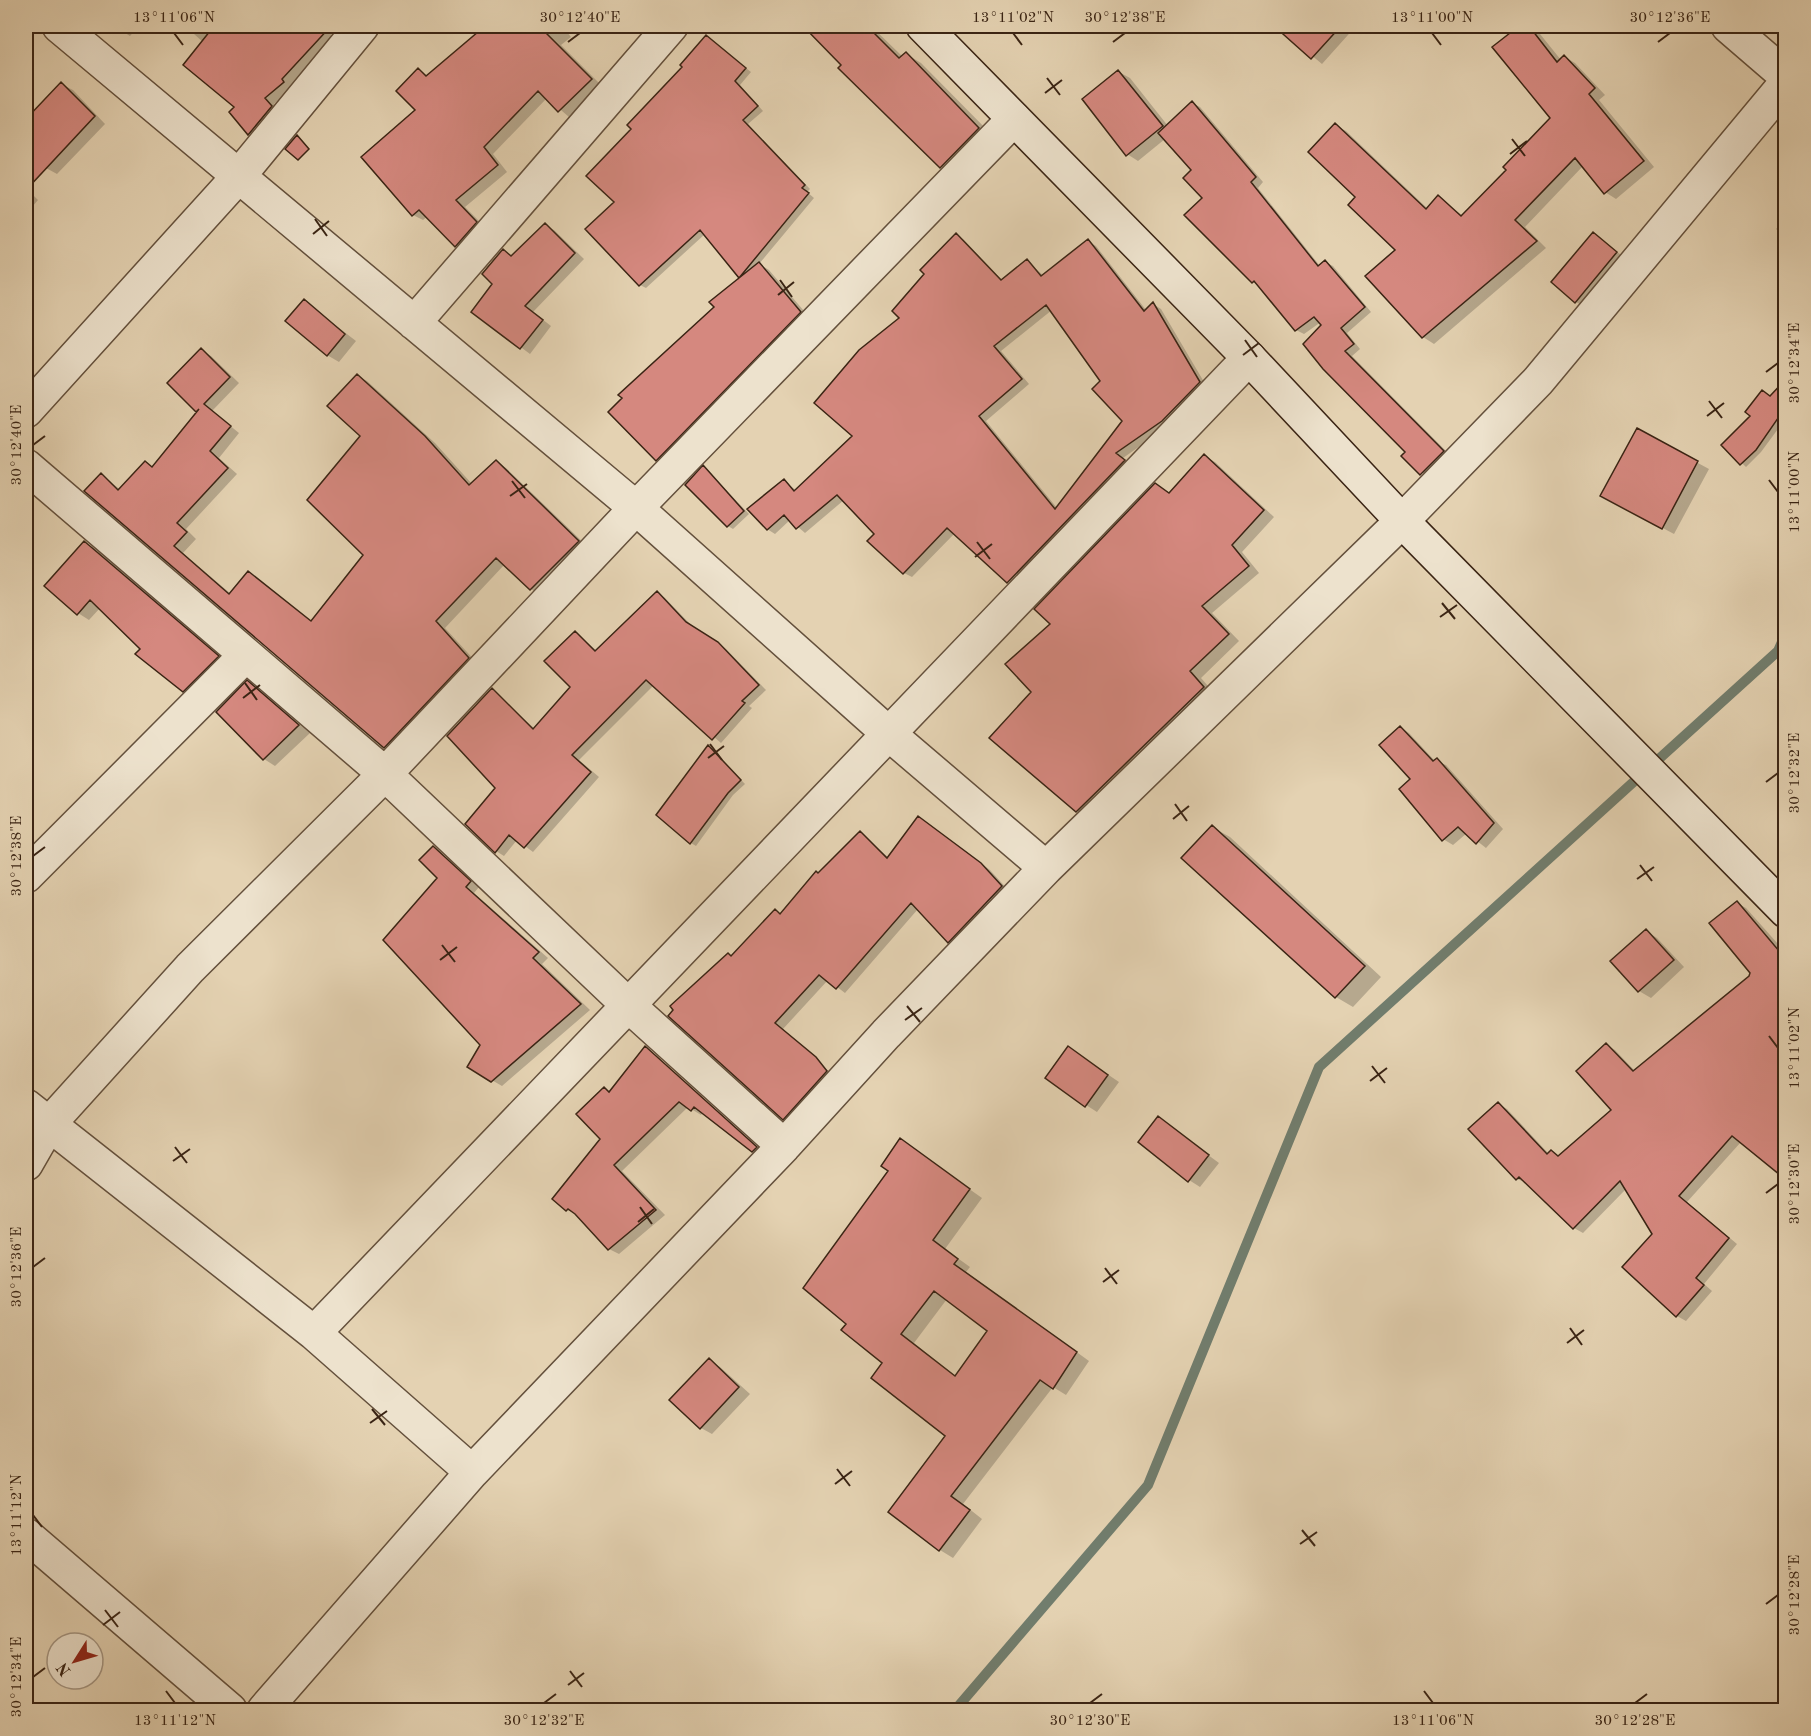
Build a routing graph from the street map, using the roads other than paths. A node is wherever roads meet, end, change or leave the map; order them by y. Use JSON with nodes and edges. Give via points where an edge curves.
{"nodes":[{"id":1,"x":59,"y":26,"type":"edge"},
{"id":2,"x":362,"y":26,"type":"edge"},
{"id":3,"x":671,"y":26,"type":"edge"},
{"id":4,"x":923,"y":26,"type":"edge"},
{"id":5,"x":1728,"y":26,"type":"edge"},
{"id":6,"x":1785,"y":75,"type":"edge"},
{"id":7,"x":1785,"y":83,"type":"edge"},
{"id":8,"x":1014,"y":119,"type":"junction"},
{"id":9,"x":238,"y":177,"type":"junction"},
{"id":10,"x":414,"y":323,"type":"junction"},
{"id":11,"x":1249,"y":358,"type":"junction"},
{"id":12,"x":26,"y":411,"type":"edge"},
{"id":13,"x":26,"y":466,"type":"edge"},
{"id":14,"x":636,"y":507,"type":"junction"},
{"id":15,"x":1402,"y":521,"type":"junction"},
{"id":16,"x":246,"y":654,"type":"junction"},
{"id":17,"x":889,"y":734,"type":"junction"},
{"id":18,"x":386,"y":774,"type":"junction"},
{"id":19,"x":1046,"y":868,"type":"junction"},
{"id":20,"x":26,"y":876,"type":"edge"},
{"id":21,"x":1785,"y":911,"type":"edge"},
{"id":22,"x":628,"y":1005,"type":"junction"},
{"id":23,"x":37,"y":1115,"type":"edge"},
{"id":24,"x":784,"y":1146,"type":"junction"},
{"id":25,"x":26,"y":1164,"type":"edge"},
{"id":26,"x":314,"y":1333,"type":"junction"},
{"id":27,"x":472,"y":1472,"type":"junction"},
{"id":28,"x":26,"y":1535,"type":"edge"},
{"id":29,"x":230,"y":1710,"type":"edge"},
{"id":30,"x":264,"y":1710,"type":"edge"}],
"edges":[{"from":1,"to":9,"type":"street"},
{"from":2,"to":9,"type":"street"},
{"from":3,"to":10,"type":"street"},
{"from":4,"to":8,"type":"street"},
{"from":5,"to":6,"type":"street"},
{"from":7,"to":15,"type":"street","via":[[1538,381]]},
{"from":8,"to":11,"type":"street"},
{"from":8,"to":14,"type":"street"},
{"from":9,"to":10,"type":"street"},
{"from":9,"to":12,"type":"street"},
{"from":10,"to":14,"type":"street"},
{"from":11,"to":15,"type":"street"},
{"from":11,"to":17,"type":"street"},
{"from":13,"to":16,"type":"street"},
{"from":14,"to":17,"type":"street"},
{"from":14,"to":18,"type":"street"},
{"from":15,"to":19,"type":"street"},
{"from":15,"to":21,"type":"street"},
{"from":16,"to":18,"type":"street"},
{"from":16,"to":20,"type":"street"},
{"from":17,"to":19,"type":"street"},
{"from":17,"to":22,"type":"street"},
{"from":18,"to":22,"type":"street"},
{"from":18,"to":23,"type":"street"},
{"from":19,"to":24,"type":"street"},
{"from":22,"to":24,"type":"street"},
{"from":22,"to":26,"type":"street"},
{"from":23,"to":25,"type":"street"},
{"from":23,"to":26,"type":"street"},
{"from":24,"to":27,"type":"street"},
{"from":26,"to":27,"type":"street"},
{"from":27,"to":30,"type":"street"},
{"from":28,"to":29,"type":"street"}]}
